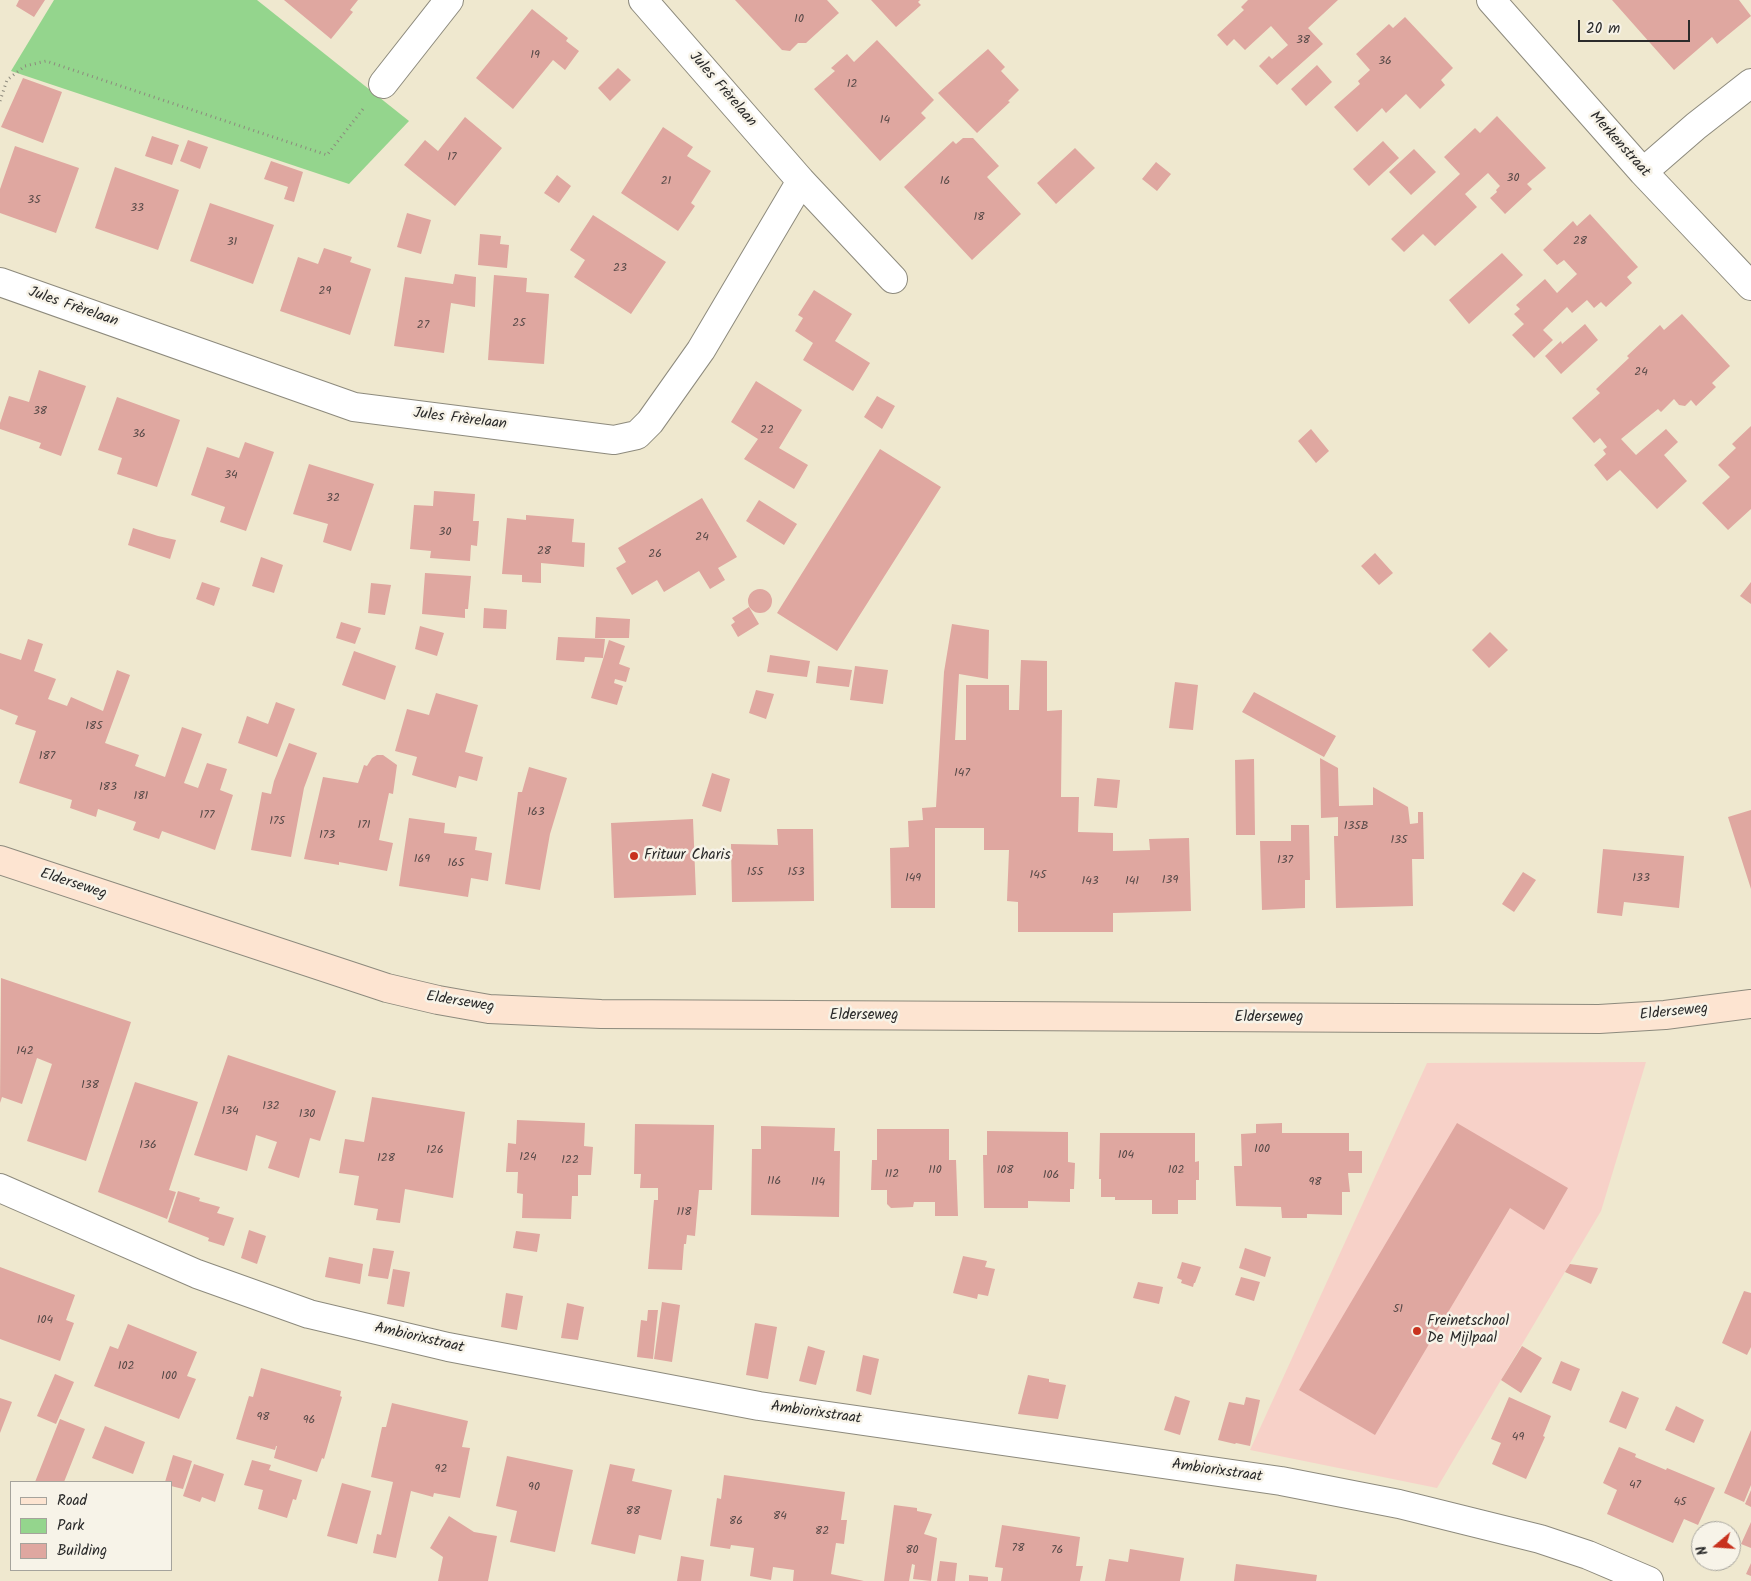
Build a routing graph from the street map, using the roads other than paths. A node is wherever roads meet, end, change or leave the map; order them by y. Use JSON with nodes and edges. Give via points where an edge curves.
{"nodes":[{"id":1,"x":449,"y":0,"type":"edge"},
{"id":2,"x":643,"y":0,"type":"edge"},
{"id":3,"x":1491,"y":0,"type":"edge"},
{"id":4,"x":1751,"y":83,"type":"edge"},
{"id":5,"x":382,"y":84,"type":"road end"},
{"id":6,"x":1643,"y":172,"type":"junction"},
{"id":7,"x":801,"y":181,"type":"junction"},
{"id":8,"x":893,"y":279,"type":"dead end"},
{"id":9,"x":0,"y":282,"type":"edge"},
{"id":10,"x":1751,"y":286,"type":"edge"},
{"id":11,"x":0,"y":860,"type":"edge"},
{"id":12,"x":1751,"y":1004,"type":"edge"},
{"id":13,"x":0,"y":1188,"type":"edge"},
{"id":14,"x":1649,"y":1581,"type":"edge"}],
"edges":[{"from":1,"to":5,"type":"street"},
{"from":2,"to":7,"type":"street","name":"Jules Frèrelaan"},
{"from":3,"to":6,"type":"street","name":"Merkenstraat"},
{"from":4,"to":6,"type":"street"},
{"from":6,"to":10,"type":"street","name":"Merkenstraat"},
{"from":7,"to":8,"type":"street","name":"Jules Frèrelaan"},
{"from":7,"to":9,"type":"street","name":"Jules Frèrelaan","via":[[702,350],[650,422],[636,435],[614,440],[354,407]]},
{"from":11,"to":12,"type":"main road","name":"Elderseweg","via":[[387,988],[489,1009],[601,1014],[1599,1019],[1665,1015]]},
{"from":13,"to":14,"type":"street","name":"Ambiorixstraat","via":[[197,1274],[309,1314],[448,1346],[759,1406],[1281,1481],[1399,1504],[1540,1539]]}]}
